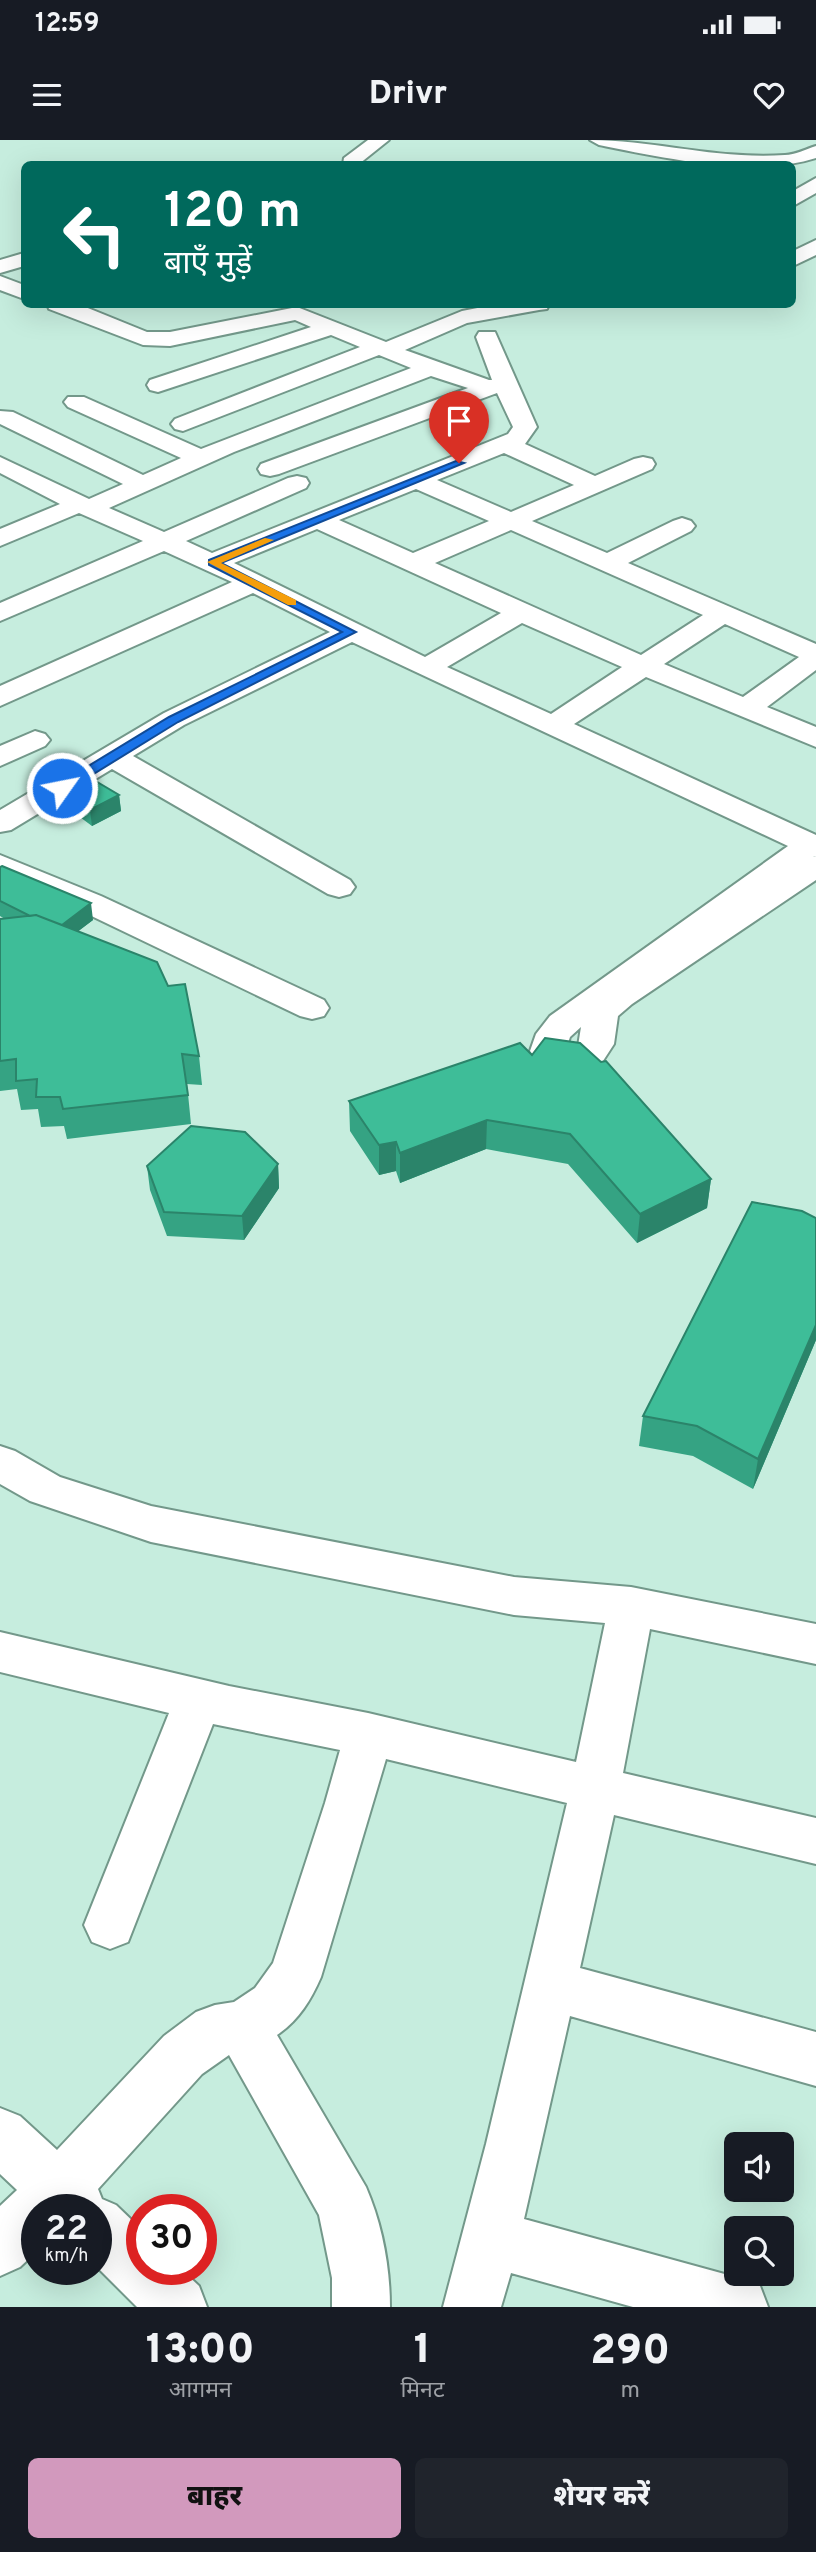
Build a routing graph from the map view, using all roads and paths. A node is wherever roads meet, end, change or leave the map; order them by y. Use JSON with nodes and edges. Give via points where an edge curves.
{"nodes":[{"id":1,"x":380,"y":140,"type":"edge"},
{"id":2,"x":600,"y":140,"type":"edge"},
{"id":3,"x":816,"y":152,"type":"edge"},
{"id":4,"x":353,"y":161,"type":"edge"},
{"id":5,"x":745,"y":161,"type":"edge"},
{"id":6,"x":792,"y":161,"type":"edge"},
{"id":7,"x":796,"y":168,"type":"edge"},
{"id":8,"x":816,"y":174,"type":"edge"},
{"id":9,"x":816,"y":184,"type":"edge"},
{"id":10,"x":796,"y":198,"type":"edge"},
{"id":11,"x":796,"y":241,"type":"edge"},
{"id":12,"x":816,"y":245,"type":"edge"},
{"id":13,"x":796,"y":258,"type":"edge"},
{"id":14,"x":21,"y":261,"type":"edge"},
{"id":15,"x":0,"y":267,"type":"edge"},
{"id":16,"x":67,"y":308,"type":"edge"},
{"id":17,"x":288,"y":308,"type":"edge"},
{"id":18,"x":294,"y":308,"type":"edge"},
{"id":19,"x":471,"y":309,"type":"edge"},
{"id":20,"x":332,"y":327,"type":"junction"},
{"id":21,"x":487,"y":337,"type":"dead end"},
{"id":22,"x":383,"y":349,"type":"junction"},
{"id":23,"x":431,"y":368,"type":"junction"},
{"id":24,"x":158,"y":385,"type":"dead end"},
{"id":25,"x":497,"y":385,"type":"junction"},
{"id":26,"x":76,"y":402,"type":"dead end"},
{"id":27,"x":5,"y":417,"type":"dead end"},
{"id":28,"x":183,"y":424,"type":"dead end"},
{"id":29,"x":507,"y":445,"type":"junction"},
{"id":30,"x":226,"y":447,"type":"junction"},
{"id":31,"x":201,"y":458,"type":"junction"},
{"id":32,"x":643,"y":464,"type":"dead end"},
{"id":33,"x":270,"y":469,"type":"junction"},
{"id":34,"x":7,"y":473,"type":"edge"},
{"id":35,"x":417,"y":480,"type":"junction"},
{"id":36,"x":297,"y":482,"type":"junction"},
{"id":37,"x":143,"y":484,"type":"junction"},
{"id":38,"x":595,"y":485,"type":"junction"},
{"id":39,"x":84,"y":506,"type":"junction"},
{"id":40,"x":347,"y":508,"type":"junction"},
{"id":41,"x":318,"y":520,"type":"junction"},
{"id":42,"x":508,"y":521,"type":"junction"},
{"id":43,"x":681,"y":526,"type":"dead end"},
{"id":44,"x":0,"y":538,"type":"edge"},
{"id":45,"x":163,"y":541,"type":"junction"},
{"id":46,"x":212,"y":562,"type":"junction"},
{"id":47,"x":413,"y":563,"type":"junction"},
{"id":48,"x":607,"y":563,"type":"junction"},
{"id":49,"x":253,"y":583,"type":"junction"},
{"id":50,"x":520,"y":612,"type":"junction"},
{"id":51,"x":0,"y":613,"type":"edge"},
{"id":52,"x":722,"y":614,"type":"junction"},
{"id":53,"x":351,"y":632,"type":"junction"},
{"id":54,"x":816,"y":656,"type":"edge"},
{"id":55,"x":0,"y":664,"type":"edge"},
{"id":56,"x":645,"y":666,"type":"junction"},
{"id":57,"x":426,"y":668,"type":"junction"},
{"id":58,"x":32,"y":683,"type":"junction"},
{"id":59,"x":0,"y":697,"type":"edge"},
{"id":60,"x":746,"y":709,"type":"junction"},
{"id":61,"x":553,"y":725,"type":"junction"},
{"id":62,"x":816,"y":738,"type":"edge"},
{"id":63,"x":35,"y":740,"type":"dead end"},
{"id":64,"x":111,"y":756,"type":"junction"},
{"id":65,"x":0,"y":757,"type":"edge"},
{"id":66,"x":0,"y":823,"type":"edge"},
{"id":67,"x":814,"y":853,"type":"edge"},
{"id":68,"x":0,"y":865,"type":"edge"},
{"id":69,"x":339,"y":887,"type":"dead end"},
{"id":70,"x":312,"y":1008,"type":"dead end"},
{"id":71,"x":2,"y":1466,"type":"edge"},
{"id":72,"x":631,"y":1606,"type":"junction"},
{"id":73,"x":816,"y":1644,"type":"edge"},
{"id":74,"x":0,"y":1652,"type":"edge"},
{"id":75,"x":198,"y":1700,"type":"junction"},
{"id":76,"x":368,"y":1734,"type":"junction"},
{"id":77,"x":596,"y":1788,"type":"junction"},
{"id":78,"x":816,"y":1841,"type":"edge"},
{"id":79,"x":110,"y":1925,"type":"dead end"},
{"id":80,"x":550,"y":1985,"type":"junction"},
{"id":81,"x":243,"y":2028,"type":"junction"},
{"id":82,"x":816,"y":2059,"type":"edge"},
{"id":83,"x":0,"y":2136,"type":"edge"},
{"id":84,"x":64,"y":2194,"type":"edge"},
{"id":85,"x":89,"y":2194,"type":"edge"},
{"id":86,"x":21,"y":2236,"type":"edge"},
{"id":87,"x":492,"y":2239,"type":"junction"},
{"id":88,"x":112,"y":2241,"type":"edge"},
{"id":89,"x":0,"y":2246,"type":"edge"},
{"id":90,"x":178,"y":2307,"type":"edge"},
{"id":91,"x":361,"y":2307,"type":"edge"},
{"id":92,"x":472,"y":2307,"type":"edge"},
{"id":93,"x":739,"y":2307,"type":"edge"}],
"edges":[{"from":1,"to":4,"type":"street"},
{"from":2,"to":5,"type":"street","via":[[680,156]]},
{"from":3,"to":6,"type":"street"},
{"from":7,"to":8,"type":"street"},
{"from":9,"to":10,"type":"street"},
{"from":11,"to":12,"type":"street"},
{"from":12,"to":13,"type":"street"},
{"from":14,"to":15,"type":"street"},
{"from":16,"to":17,"type":"street","via":[[150,340],[170,339]]},
{"from":18,"to":20,"type":"street"},
{"from":19,"to":22,"type":"street","via":[[462,317]]},
{"from":20,"to":22,"type":"street"},
{"from":20,"to":24,"type":"street"},
{"from":21,"to":25,"type":"street"},
{"from":22,"to":23,"type":"street"},
{"from":22,"to":28,"type":"street"},
{"from":23,"to":25,"type":"street"},
{"from":23,"to":30,"type":"street"},
{"from":25,"to":29,"type":"street","via":[[525,427]]},
{"from":25,"to":33,"type":"street"},
{"from":26,"to":31,"type":"street"},
{"from":27,"to":37,"type":"street"},
{"from":29,"to":35,"type":"street"},
{"from":29,"to":38,"type":"street"},
{"from":30,"to":31,"type":"street"},
{"from":30,"to":33,"type":"street"},
{"from":31,"to":37,"type":"street"},
{"from":32,"to":38,"type":"street"},
{"from":33,"to":36,"type":"street"},
{"from":34,"to":39,"type":"street"},
{"from":35,"to":40,"type":"street"},
{"from":35,"to":42,"type":"street"},
{"from":36,"to":40,"type":"street"},
{"from":36,"to":45,"type":"street"},
{"from":37,"to":39,"type":"street"},
{"from":38,"to":42,"type":"street"},
{"from":39,"to":44,"type":"street"},
{"from":39,"to":45,"type":"street"},
{"from":40,"to":41,"type":"street"},
{"from":41,"to":46,"type":"street"},
{"from":41,"to":47,"type":"street"},
{"from":42,"to":47,"type":"street"},
{"from":42,"to":48,"type":"street"},
{"from":43,"to":48,"type":"street"},
{"from":45,"to":46,"type":"street"},
{"from":45,"to":51,"type":"street"},
{"from":46,"to":49,"type":"street"},
{"from":47,"to":50,"type":"street"},
{"from":48,"to":52,"type":"street"},
{"from":49,"to":53,"type":"street"},
{"from":49,"to":58,"type":"street"},
{"from":50,"to":56,"type":"street"},
{"from":50,"to":57,"type":"street"},
{"from":52,"to":54,"type":"street"},
{"from":52,"to":56,"type":"street"},
{"from":53,"to":57,"type":"street"},
{"from":53,"to":64,"type":"street","via":[[174,719]]},
{"from":54,"to":60,"type":"street"},
{"from":55,"to":58,"type":"street"},
{"from":56,"to":60,"type":"street"},
{"from":56,"to":61,"type":"street"},
{"from":57,"to":61,"type":"street"},
{"from":58,"to":59,"type":"street"},
{"from":60,"to":62,"type":"street"},
{"from":61,"to":67,"type":"street"},
{"from":63,"to":65,"type":"street"},
{"from":64,"to":66,"type":"street"},
{"from":64,"to":69,"type":"street"},
{"from":67,"to":67,"type":"street","via":[[620,996],[599,1021],[591,1054],[561,1058],[548,1051],[552,1034],[562,1024],[696,924]]},
{"from":68,"to":70,"type":"street"},
{"from":71,"to":72,"type":"street","via":[[45,1489],[151,1524],[514,1596]]},
{"from":72,"to":73,"type":"street"},
{"from":72,"to":77,"type":"street"},
{"from":74,"to":75,"type":"street"},
{"from":75,"to":76,"type":"street"},
{"from":75,"to":79,"type":"street"},
{"from":76,"to":77,"type":"street"},
{"from":76,"to":81,"type":"street","via":[[295,1977],[274,2006]]},
{"from":77,"to":78,"type":"street"},
{"from":77,"to":80,"type":"street"},
{"from":80,"to":82,"type":"street"},
{"from":80,"to":87,"type":"street"},
{"from":81,"to":85,"type":"street","via":[[215,2031],[183,2055]]},
{"from":81,"to":91,"type":"street","via":[[346,2207],[361,2278]]},
{"from":83,"to":84,"type":"street"},
{"from":86,"to":89,"type":"street"},
{"from":87,"to":92,"type":"street"},
{"from":87,"to":93,"type":"street"},
{"from":88,"to":90,"type":"street"}]}
